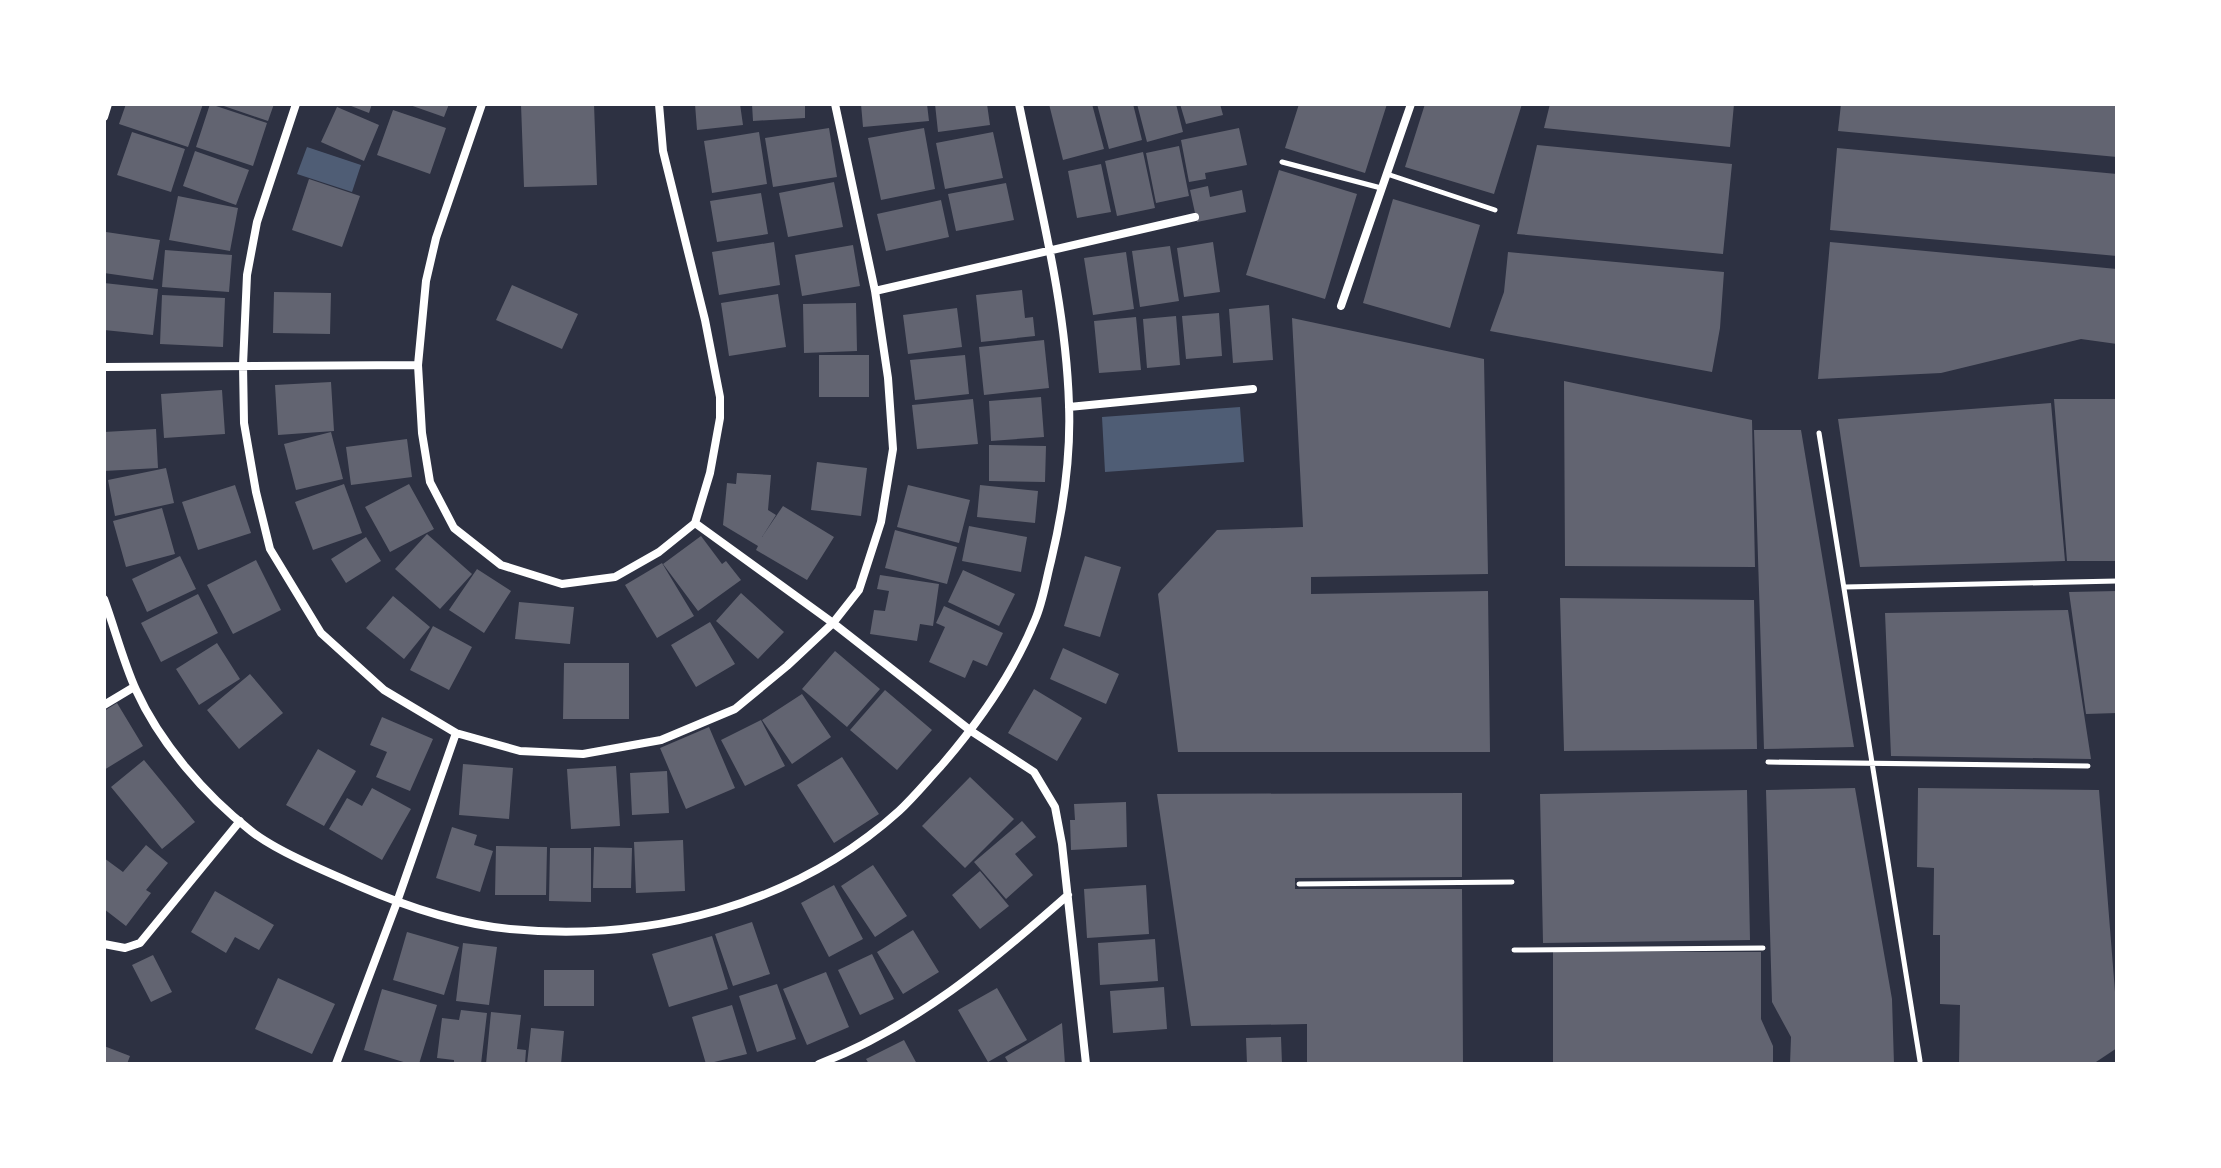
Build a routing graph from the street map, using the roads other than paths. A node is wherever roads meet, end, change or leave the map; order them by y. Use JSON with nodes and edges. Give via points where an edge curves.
{"nodes":[{"id":1,"x":108,"y":104,"type":"edge"},
{"id":2,"x":296,"y":104,"type":"edge"},
{"id":3,"x":482,"y":104,"type":"edge"},
{"id":4,"x":659,"y":104,"type":"edge"},
{"id":5,"x":835,"y":104,"type":"edge"},
{"id":6,"x":1019,"y":104,"type":"edge"},
{"id":7,"x":1411,"y":104,"type":"edge"},
{"id":8,"x":104,"y":117,"type":"edge"},
{"id":9,"x":1282,"y":162,"type":"dead end"},
{"id":10,"x":1387,"y":174,"type":"junction"},
{"id":11,"x":1382,"y":189,"type":"junction"},
{"id":12,"x":1495,"y":210,"type":"dead end"},
{"id":13,"x":1195,"y":217,"type":"dead end"},
{"id":14,"x":1050,"y":251,"type":"junction"},
{"id":15,"x":875,"y":291,"type":"junction"},
{"id":16,"x":1341,"y":306,"type":"dead end"},
{"id":17,"x":243,"y":365,"type":"junction"},
{"id":18,"x":418,"y":365,"type":"junction"},
{"id":19,"x":104,"y":367,"type":"edge"},
{"id":20,"x":1253,"y":389,"type":"dead end"},
{"id":21,"x":1069,"y":407,"type":"junction"},
{"id":22,"x":1819,"y":433,"type":"dead end"},
{"id":23,"x":695,"y":523,"type":"junction"},
{"id":24,"x":2117,"y":581,"type":"edge"},
{"id":25,"x":1845,"y":587,"type":"junction"},
{"id":26,"x":104,"y":599,"type":"edge"},
{"id":27,"x":833,"y":623,"type":"junction"},
{"id":28,"x":134,"y":687,"type":"junction"},
{"id":29,"x":104,"y":705,"type":"edge"},
{"id":30,"x":971,"y":731,"type":"junction"},
{"id":31,"x":456,"y":733,"type":"junction"},
{"id":32,"x":1768,"y":762,"type":"dead end"},
{"id":33,"x":1874,"y":764,"type":"junction"},
{"id":34,"x":2088,"y":766,"type":"dead end"},
{"id":35,"x":240,"y":821,"type":"junction"},
{"id":36,"x":1512,"y":882,"type":"dead end"},
{"id":37,"x":1299,"y":884,"type":"dead end"},
{"id":38,"x":1068,"y":895,"type":"junction"},
{"id":39,"x":397,"y":902,"type":"junction"},
{"id":40,"x":104,"y":944,"type":"edge"},
{"id":41,"x":1763,"y":948,"type":"dead end"},
{"id":42,"x":1514,"y":950,"type":"dead end"},
{"id":43,"x":1920,"y":1061,"type":"dead end"},
{"id":44,"x":336,"y":1064,"type":"edge"},
{"id":45,"x":819,"y":1064,"type":"edge"},
{"id":46,"x":1086,"y":1064,"type":"edge"}],
"edges":[{"from":1,"to":8,"type":"street"},
{"from":2,"to":17,"type":"street","via":[[257,222],[247,275]]},
{"from":3,"to":18,"type":"street","via":[[436,238]]},
{"from":4,"to":23,"type":"street","via":[[663,151],[720,397],[710,473]]},
{"from":5,"to":15,"type":"street"},
{"from":6,"to":14,"type":"street"},
{"from":7,"to":10,"type":"street"},
{"from":9,"to":11,"type":"lane"},
{"from":10,"to":11,"type":"street"},
{"from":10,"to":12,"type":"lane"},
{"from":11,"to":16,"type":"street"},
{"from":13,"to":14,"type":"street"},
{"from":14,"to":15,"type":"street"},
{"from":14,"to":21,"type":"street"},
{"from":15,"to":27,"type":"street","via":[[893,449],[881,522],[859,590]]},
{"from":17,"to":18,"type":"street"},
{"from":17,"to":19,"type":"street"},
{"from":17,"to":31,"type":"street","via":[[244,423],[256,492],[270,549],[296,594],[321,633],[384,690]]},
{"from":18,"to":23,"type":"street","via":[[430,482],[454,528],[501,565],[562,584],[615,577]]},
{"from":20,"to":21,"type":"street"},
{"from":21,"to":30,"type":"street","via":[[1062,513],[1037,617],[1006,680]]},
{"from":22,"to":25,"type":"lane"},
{"from":23,"to":27,"type":"street"},
{"from":24,"to":25,"type":"lane"},
{"from":25,"to":33,"type":"lane"},
{"from":26,"to":28,"type":"street"},
{"from":27,"to":30,"type":"street"},
{"from":27,"to":31,"type":"street","via":[[735,709],[661,740],[583,754],[520,751]]},
{"from":28,"to":29,"type":"street"},
{"from":28,"to":35,"type":"street","via":[[181,759]]},
{"from":30,"to":38,"type":"street","via":[[1034,772],[1055,807]]},
{"from":30,"to":39,"type":"street","via":[[900,810],[851,848],[790,885],[710,915],[617,931],[510,929]]},
{"from":31,"to":39,"type":"street"},
{"from":32,"to":33,"type":"lane"},
{"from":33,"to":34,"type":"lane"},
{"from":33,"to":43,"type":"lane"},
{"from":35,"to":39,"type":"street","via":[[254,834],[329,874]]},
{"from":35,"to":40,"type":"street","via":[[140,943],[125,948]]},
{"from":36,"to":37,"type":"lane"},
{"from":38,"to":45,"type":"street","via":[[999,956],[916,1017]]},
{"from":38,"to":46,"type":"street"},
{"from":39,"to":44,"type":"street"},
{"from":41,"to":42,"type":"lane"}]}
